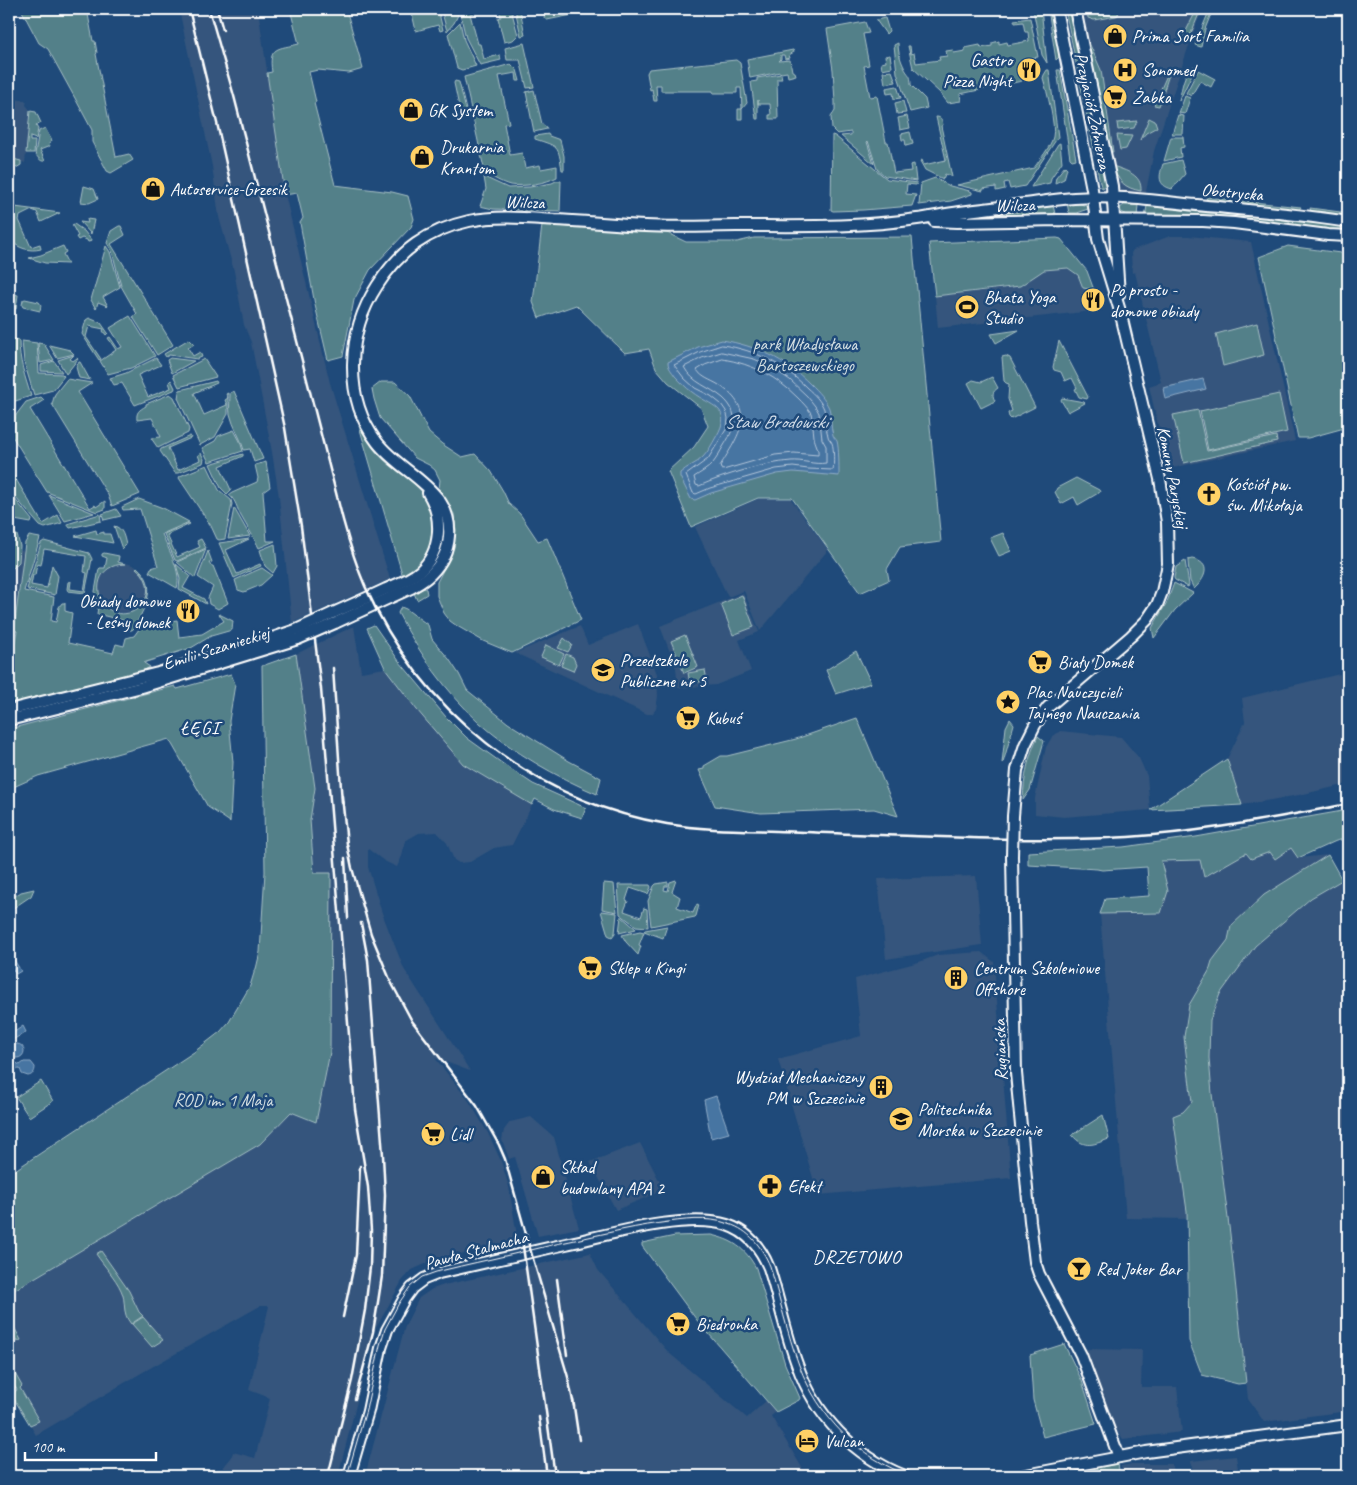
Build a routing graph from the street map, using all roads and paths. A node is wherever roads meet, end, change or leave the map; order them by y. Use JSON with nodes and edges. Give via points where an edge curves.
{"nodes":[{"id":1,"x":1056,"y":9,"type":"edge"},
{"id":2,"x":1076,"y":9,"type":"edge"},
{"id":3,"x":1093,"y":197,"type":"junction"},
{"id":4,"x":1113,"y":198,"type":"junction"},
{"id":5,"x":916,"y":220,"type":"junction"},
{"id":6,"x":1096,"y":221,"type":"junction"},
{"id":7,"x":1115,"y":221,"type":"junction"},
{"id":8,"x":1348,"y":222,"type":"edge"},
{"id":9,"x":1348,"y":236,"type":"edge"},
{"id":10,"x":1120,"y":311,"type":"junction"},
{"id":11,"x":417,"y":478,"type":"junction"},
{"id":12,"x":412,"y":577,"type":"joint"},
{"id":13,"x":423,"y":580,"type":"joint"},
{"id":14,"x":334,"y":618,"type":"junction"},
{"id":15,"x":297,"y":635,"type":"junction"},
{"id":16,"x":9,"y":710,"type":"edge"},
{"id":17,"x":1039,"y":718,"type":"joint"},
{"id":18,"x":9,"y":720,"type":"edge"},
{"id":19,"x":1348,"y":1425,"type":"edge"},
{"id":20,"x":1119,"y":1457,"type":"junction"},
{"id":21,"x":349,"y":1476,"type":"edge"},
{"id":22,"x":905,"y":1476,"type":"edge"},
{"id":23,"x":1021,"y":1476,"type":"edge"}],
"edges":[{"from":1,"to":3,"type":"street","name":"Przyjaciół Żołnierza"},
{"from":2,"to":4,"type":"street","name":"Przyjaciół Żołnierza"},
{"from":3,"to":4,"type":"street","name":"Wilcza"},
{"from":3,"to":5,"type":"street","name":"Wilcza","via":[[957,212]]},
{"from":3,"to":6,"type":"street","name":"Przyjaciół Żołnierza"},
{"from":4,"to":7,"type":"street","name":"Przyjaciół Żołnierza"},
{"from":4,"to":8,"type":"street","name":"Obotrycka","via":[[1258,210]]},
{"from":5,"to":6,"type":"street","name":"Wilcza"},
{"from":5,"to":11,"type":"street","name":"Wilcza","via":[[675,227],[501,217],[449,226],[426,236],[397,260],[376,287],[361,317],[353,354],[354,388],[370,432],[386,452]]},
{"from":6,"to":7,"type":"street","name":"Wilcza"},
{"from":6,"to":10,"type":"street","name":"Komuny Paryskiej","via":[[1100,248]]},
{"from":7,"to":9,"type":"street","name":"Obotrycka","via":[[1217,222]]},
{"from":7,"to":10,"type":"street","name":"Komuny Paryskiej"},
{"from":10,"to":17,"type":"street","name":"Komuny Paryskiej","via":[[1163,495],[1168,564],[1157,605],[1142,626]]},
{"from":11,"to":12,"type":"street","name":"Wilcza","via":[[434,503],[439,525],[432,555],[424,568]]},
{"from":11,"to":13,"type":"street","name":"Wilcza","via":[[438,498],[446,511],[449,527],[449,541],[443,557]]},
{"from":12,"to":14,"type":"street","name":"Emilii Sczanieckiej"},
{"from":13,"to":14,"type":"street","name":"Emilii Sczanieckiej","via":[[401,593]]},
{"from":14,"to":15,"type":"street","name":"Emilii Sczanieckiej","bridge":true},
{"from":15,"to":16,"type":"street","name":"Emilii Sczanieckiej"},
{"from":15,"to":18,"type":"street","name":"Emilii Sczanieckiej","via":[[151,684]]},
{"from":17,"to":20,"type":"street","name":"Rugiańska","bridge":true,"via":[[1019,760],[1012,856],[1015,1062],[1028,1208],[1039,1274],[1084,1362]]},
{"from":19,"to":20,"type":"street"},
{"from":20,"to":23,"type":"street"},
{"from":21,"to":22,"type":"street","name":"Pawła Stalmacha","via":[[385,1334],[404,1299],[419,1282],[439,1273],[621,1232],[684,1222],[718,1223],[744,1234],[754,1243],[770,1270],[798,1366],[811,1394],[844,1439],[879,1464]]}]}
